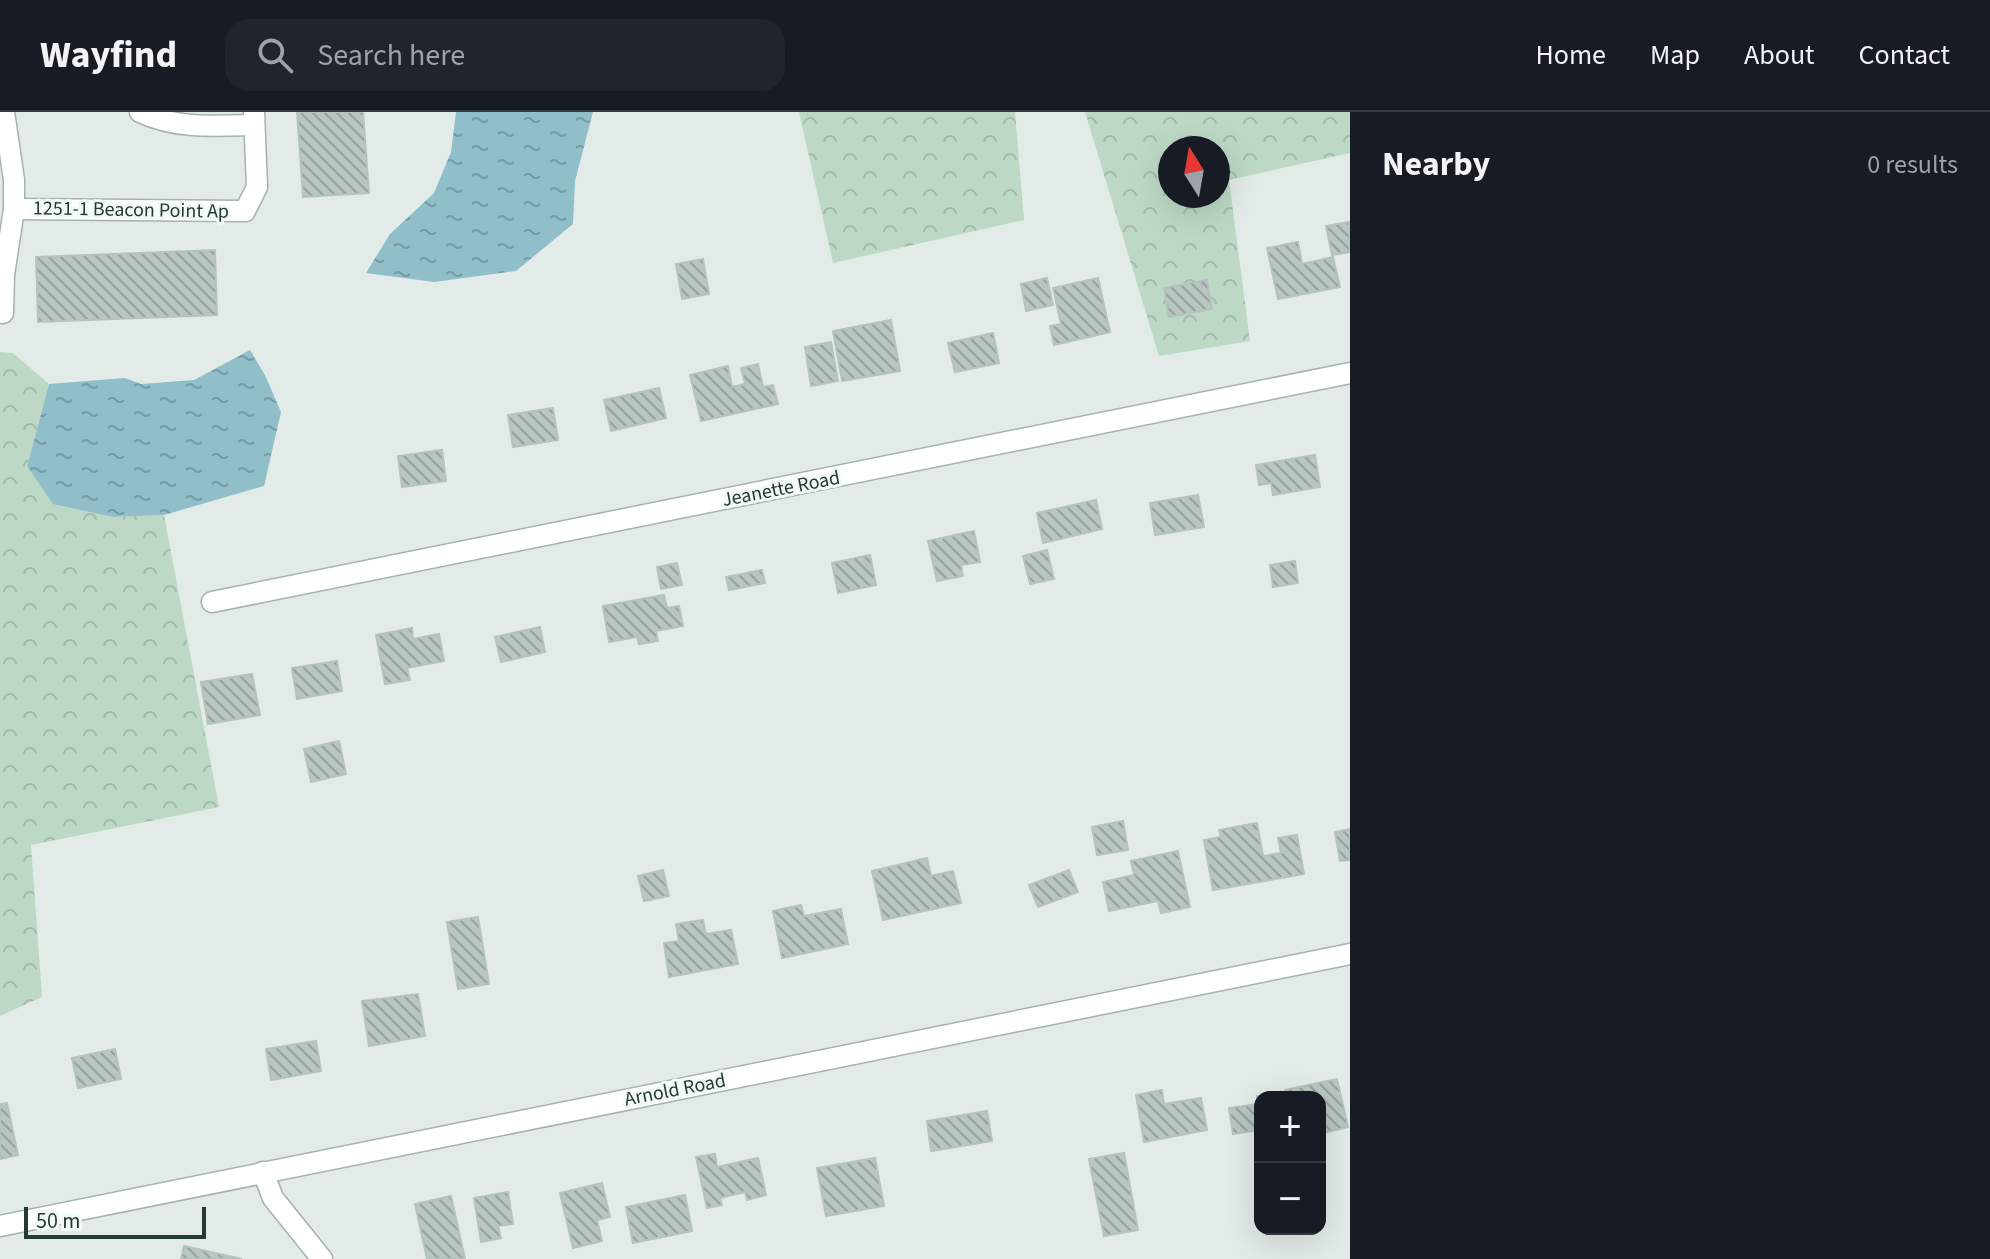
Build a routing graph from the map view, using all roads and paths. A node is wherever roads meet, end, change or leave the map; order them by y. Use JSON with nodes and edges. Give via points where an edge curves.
{"nodes":[{"id":1,"x":4,"y":112,"type":"edge"},
{"id":2,"x":140,"y":112,"type":"edge"},
{"id":3,"x":254,"y":118,"type":"edge"},
{"id":4,"x":14,"y":209,"type":"junction"},
{"id":5,"x":3,"y":313,"type":"dead end"},
{"id":6,"x":1350,"y":373,"type":"edge"},
{"id":7,"x":212,"y":602,"type":"dead end"},
{"id":8,"x":1350,"y":954,"type":"edge"},
{"id":9,"x":263,"y":1172,"type":"junction"},
{"id":10,"x":0,"y":1226,"type":"edge"},
{"id":11,"x":322,"y":1259,"type":"edge"}],
"edges":[{"from":1,"to":4,"type":"street","name":"1251-1 Beacon Point Ap"},
{"from":2,"to":3,"type":"street","via":[[191,126]]},
{"from":3,"to":4,"type":"street","name":"1251-1 Beacon Point Ap","via":[[257,187],[245,211]]},
{"from":4,"to":5,"type":"street"},
{"from":6,"to":7,"type":"street","name":"Jeanette Road"},
{"from":8,"to":9,"type":"street","name":"Arnold Road"},
{"from":9,"to":10,"type":"street","name":"Arnold Road"},
{"from":9,"to":11,"type":"street","via":[[273,1198]]}]}
